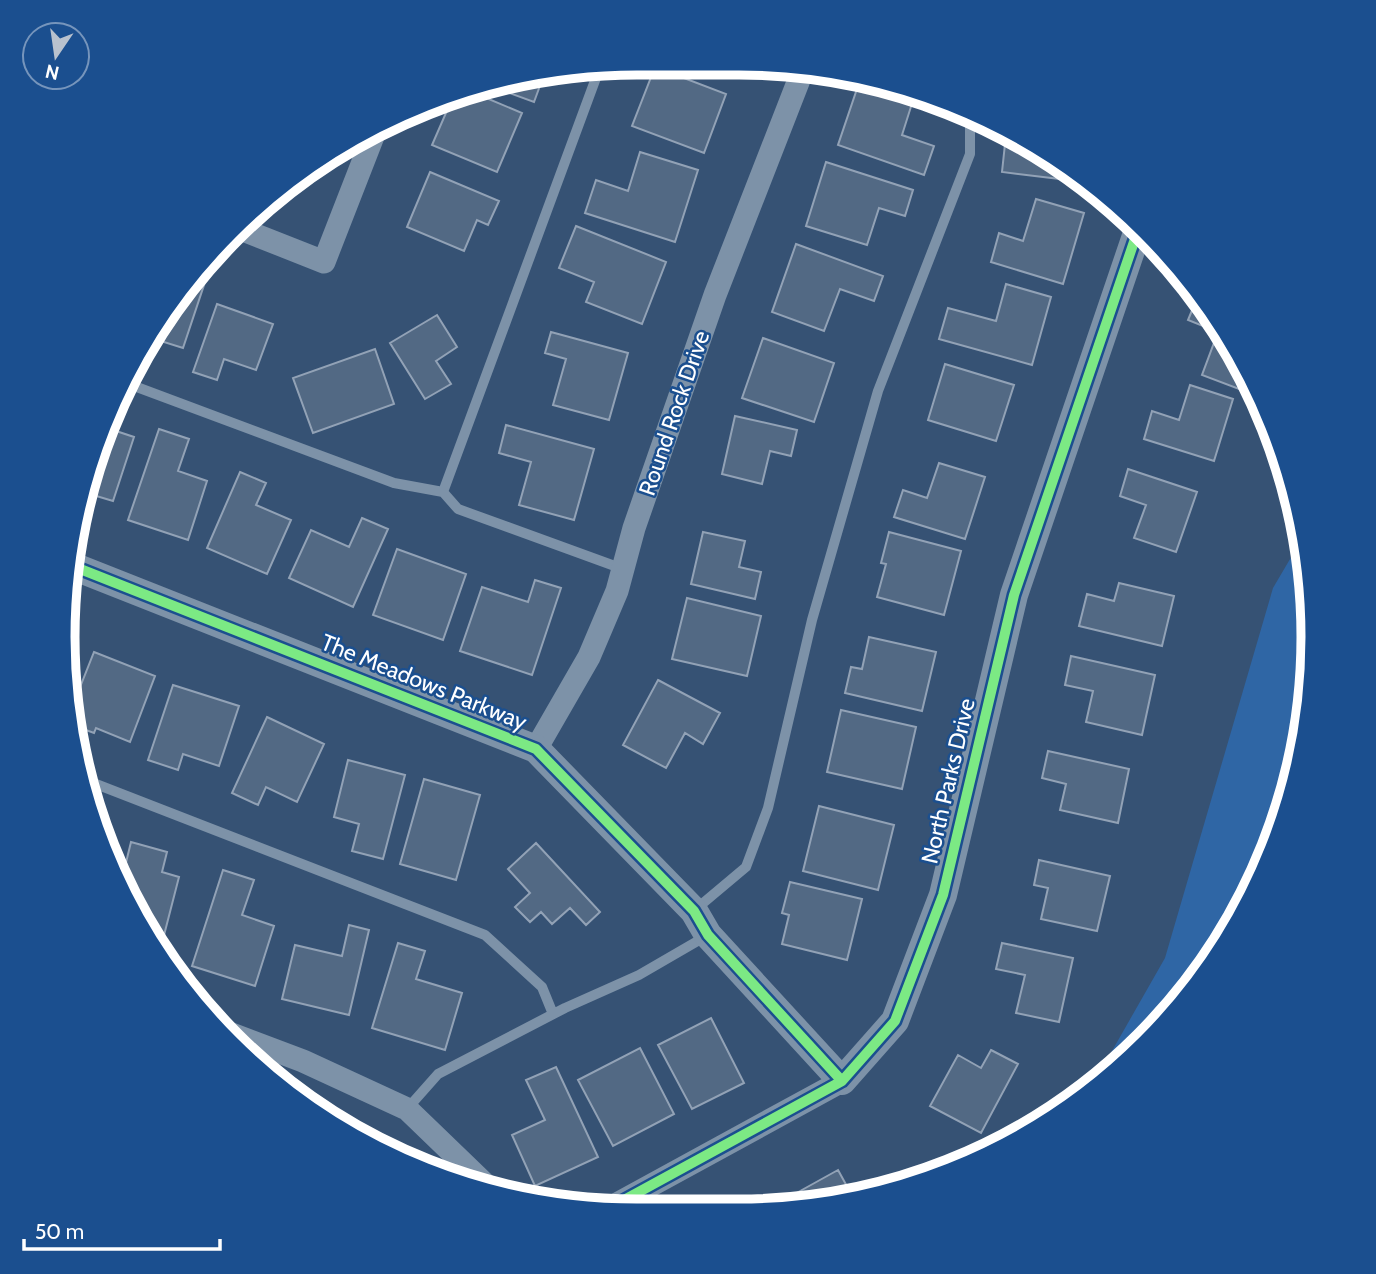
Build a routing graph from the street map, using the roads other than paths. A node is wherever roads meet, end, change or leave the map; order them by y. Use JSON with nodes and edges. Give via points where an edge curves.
{"nodes":[{"id":1,"x":597,"y":76,"type":"edge"},
{"id":2,"x":799,"y":79,"type":"edge"},
{"id":3,"x":970,"y":125,"type":"edge"},
{"id":4,"x":370,"y":143,"type":"edge"},
{"id":5,"x":248,"y":232,"type":"edge"},
{"id":6,"x":1135,"y":239,"type":"edge"},
{"id":7,"x":135,"y":386,"type":"edge"},
{"id":8,"x":443,"y":492,"type":"junction"},
{"id":9,"x":79,"y":569,"type":"edge"},
{"id":10,"x":623,"y":569,"type":"junction"},
{"id":11,"x":536,"y":749,"type":"junction"},
{"id":12,"x":94,"y":783,"type":"edge"},
{"id":13,"x":694,"y":911,"type":"junction"},
{"id":14,"x":708,"y":935,"type":"junction"},
{"id":15,"x":553,"y":1014,"type":"junction"},
{"id":16,"x":246,"y":1039,"type":"edge"},
{"id":17,"x":842,"y":1081,"type":"junction"},
{"id":18,"x":407,"y":1110,"type":"junction"},
{"id":19,"x":476,"y":1175,"type":"edge"},
{"id":20,"x":628,"y":1199,"type":"edge"}],
"edges":[{"from":1,"to":8,"type":"lane"},
{"from":2,"to":10,"type":"street","name":"Round Rock Drive","via":[[715,295]]},
{"from":3,"to":13,"type":"lane","via":[[970,153],[878,391],[844,503],[811,620],[768,808],[746,867]]},
{"from":4,"to":5,"type":"street","via":[[324,262]]},
{"from":6,"to":17,"type":"street","name":"North Parks Drive","via":[[1014,595],[943,895],[895,1021]]},
{"from":7,"to":8,"type":"lane","via":[[394,483]]},
{"from":8,"to":10,"type":"lane","via":[[458,509]]},
{"from":9,"to":11,"type":"street","name":"The Meadows Parkway"},
{"from":10,"to":11,"type":"street","name":"Round Rock Drive","via":[[589,657]]},
{"from":11,"to":13,"type":"street","name":"The Meadows Parkway"},
{"from":12,"to":15,"type":"lane","via":[[485,935],[542,987]]},
{"from":13,"to":14,"type":"street","name":"The Meadows Parkway"},
{"from":14,"to":15,"type":"lane","via":[[639,975]]},
{"from":14,"to":17,"type":"street","name":"The Meadows Parkway"},
{"from":15,"to":18,"type":"lane","via":[[438,1074]]},
{"from":16,"to":18,"type":"street"},
{"from":17,"to":20,"type":"street","name":"North Parks Drive"},
{"from":18,"to":19,"type":"street"}]}
